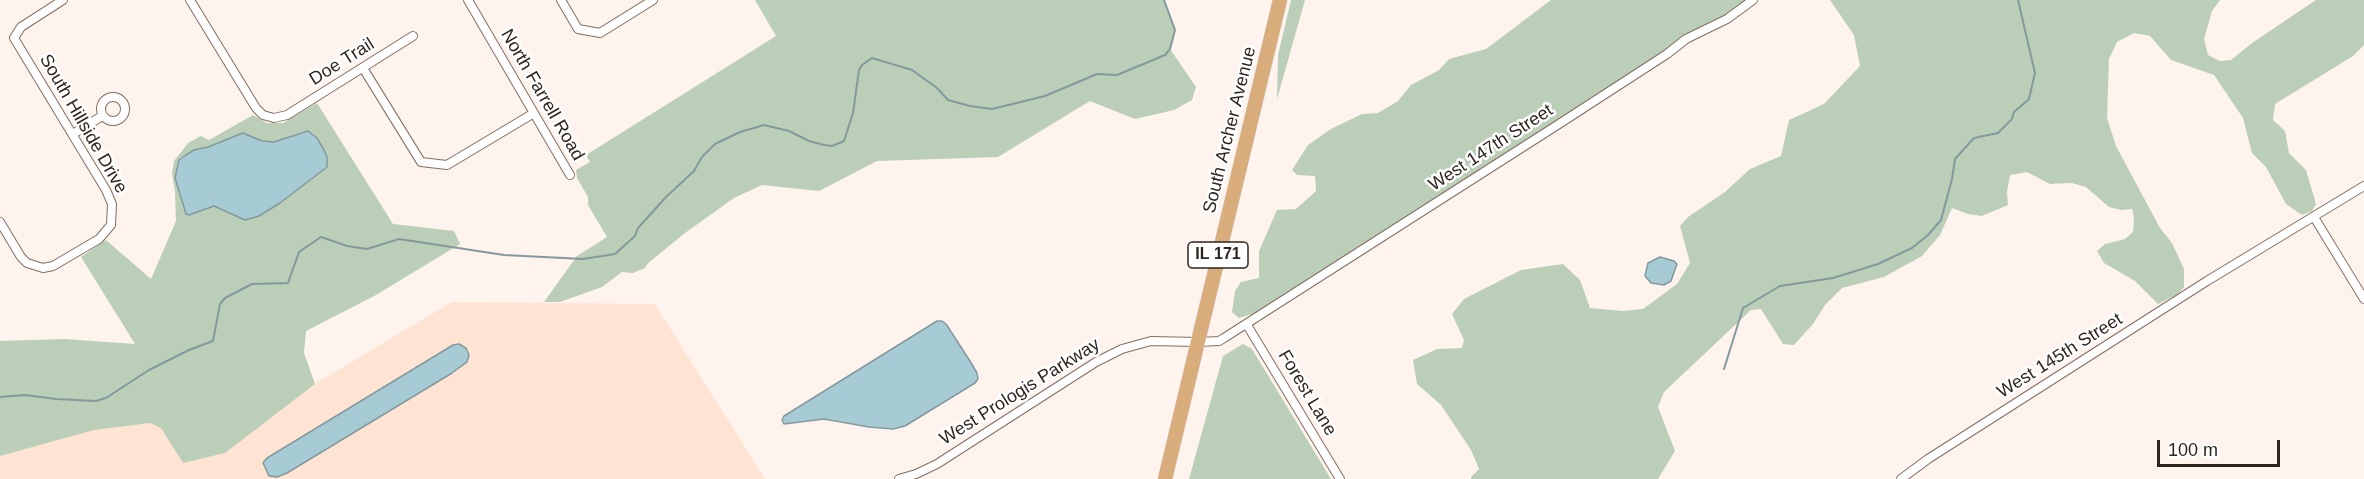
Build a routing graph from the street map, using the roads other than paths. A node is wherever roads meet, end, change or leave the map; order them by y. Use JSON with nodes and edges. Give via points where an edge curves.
{"nodes":[{"id":1,"x":63,"y":0,"type":"edge"},
{"id":2,"x":190,"y":0,"type":"edge"},
{"id":3,"x":468,"y":0,"type":"edge"},
{"id":4,"x":561,"y":0,"type":"edge"},
{"id":5,"x":653,"y":0,"type":"edge"},
{"id":6,"x":1280,"y":0,"type":"edge"},
{"id":7,"x":1753,"y":0,"type":"edge"},
{"id":8,"x":413,"y":36,"type":"dead end"},
{"id":9,"x":363,"y":68,"type":"junction"},
{"id":10,"x":534,"y":113,"type":"junction"},
{"id":11,"x":102,"y":116,"type":"dead end"},
{"id":12,"x":73,"y":134,"type":"junction"},
{"id":13,"x":570,"y":175,"type":"dead end"},
{"id":14,"x":2364,"y":186,"type":"edge"},
{"id":15,"x":2314,"y":217,"type":"junction"},
{"id":16,"x":0,"y":222,"type":"edge"},
{"id":17,"x":2364,"y":299,"type":"edge"},
{"id":18,"x":1247,"y":325,"type":"junction"},
{"id":19,"x":1198,"y":342,"type":"junction"},
{"id":20,"x":898,"y":479,"type":"edge"},
{"id":21,"x":1165,"y":479,"type":"edge"},
{"id":22,"x":1340,"y":479,"type":"edge"},
{"id":23,"x":1902,"y":479,"type":"edge"}],
"edges":[{"from":1,"to":12,"type":"street","name":"South Hillside Drive","via":[[21,27],[14,38]]},
{"from":2,"to":9,"type":"street","name":"Doe Trail","via":[[259,112],[274,118],[287,115]]},
{"from":3,"to":10,"type":"street","name":"North Farrell Road"},
{"from":4,"to":5,"type":"street","via":[[578,29],[600,33]]},
{"from":6,"to":19,"type":"main road","name":"South Archer Avenue","number":"IL 171"},
{"from":7,"to":18,"type":"street","name":"West 147th Street","via":[[1727,19],[1686,39]]},
{"from":8,"to":9,"type":"street","name":"Doe Trail"},
{"from":9,"to":10,"type":"street","via":[[421,162],[447,165]]},
{"from":10,"to":13,"type":"street","name":"North Farrell Road"},
{"from":11,"to":12,"type":"street"},
{"from":12,"to":16,"type":"street","name":"South Hillside Drive","via":[[112,204],[113,217],[106,233],[53,266],[43,268],[34,267],[21,257]]},
{"from":14,"to":15,"type":"street"},
{"from":15,"to":17,"type":"street"},
{"from":15,"to":23,"type":"street","name":"West 145th Street","via":[[2237,262]]},
{"from":18,"to":19,"type":"street","name":"West 147th Street","via":[[1219,341]]},
{"from":18,"to":22,"type":"street","name":"Forest Lane"},
{"from":19,"to":20,"type":"street","name":"West Prologis Parkway","via":[[1151,341],[1110,354],[937,464]]},
{"from":19,"to":21,"type":"main road","name":"South Archer Avenue","number":"IL 171"}]}
